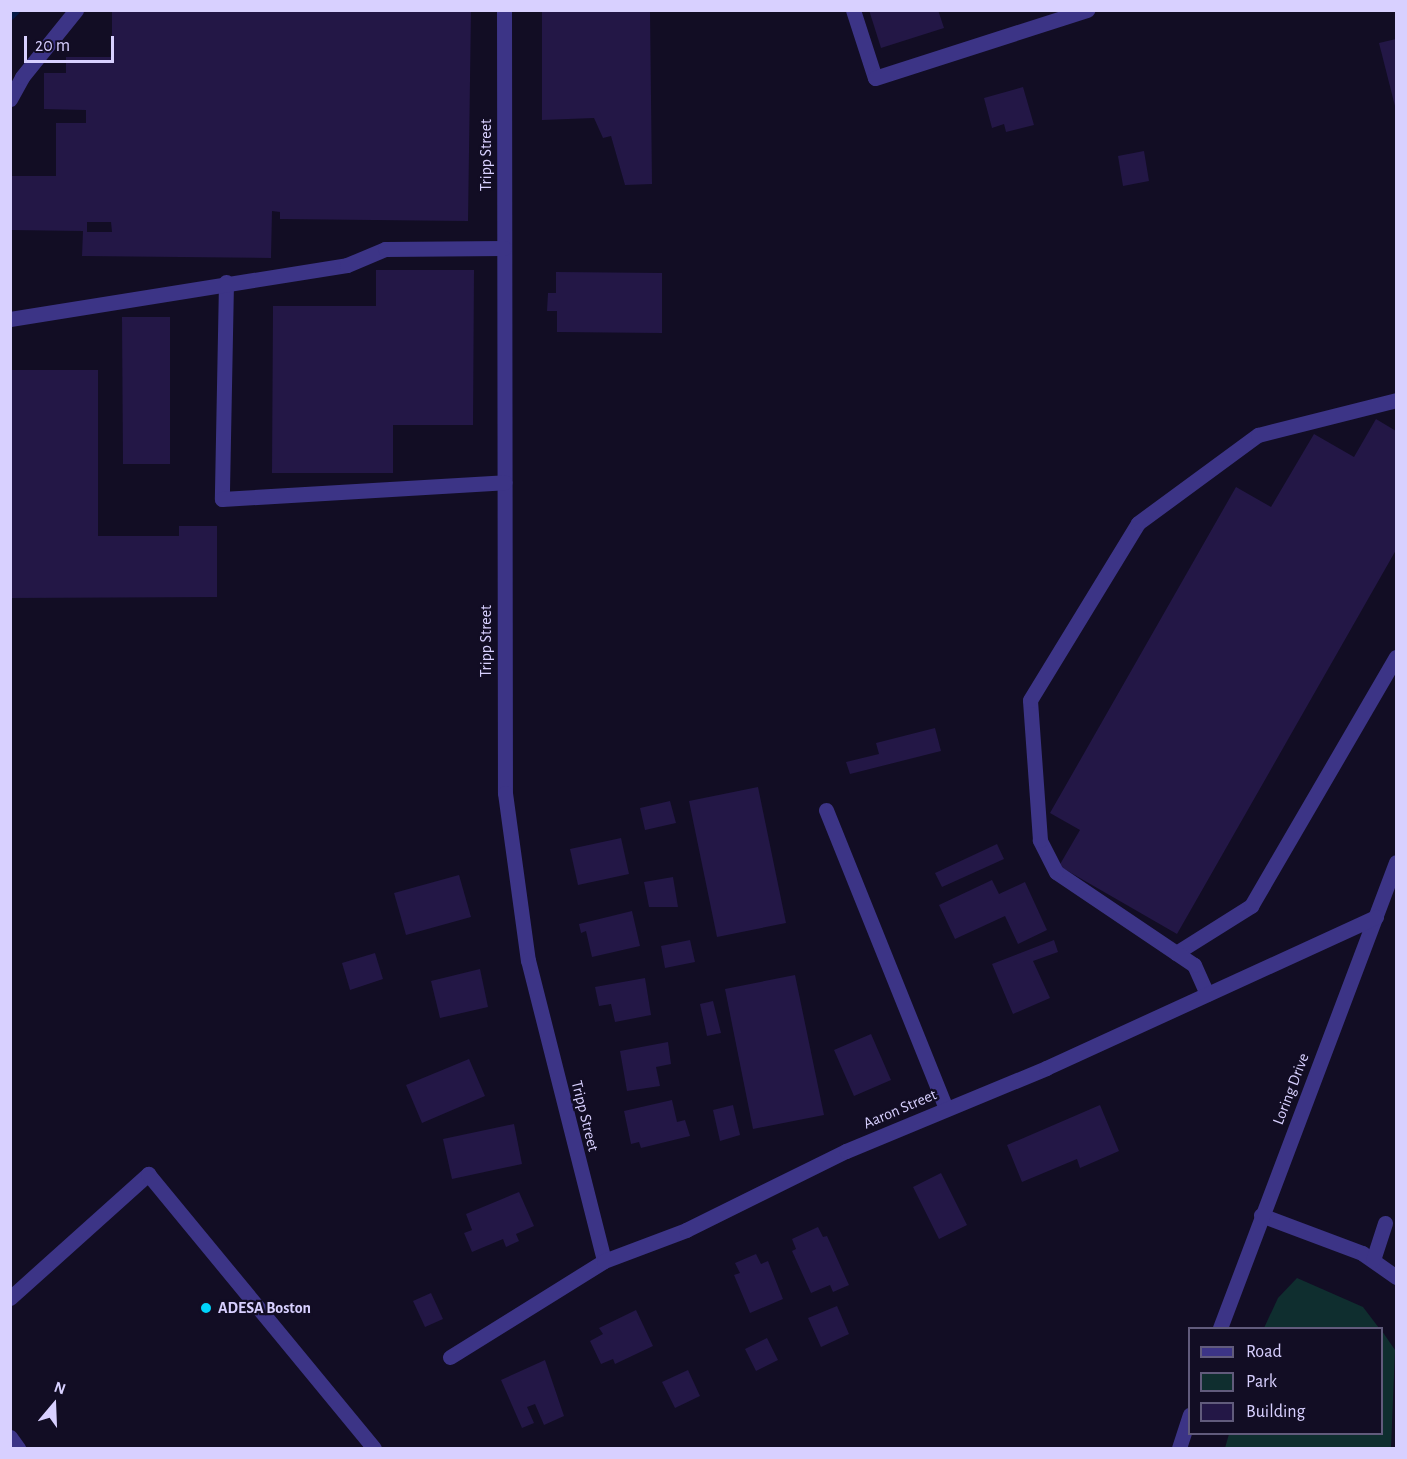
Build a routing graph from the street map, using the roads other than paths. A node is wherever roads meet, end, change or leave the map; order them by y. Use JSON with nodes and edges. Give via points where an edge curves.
{"nodes":[{"id":1,"x":76,"y":10,"type":"edge"},
{"id":2,"x":504,"y":10,"type":"edge"},
{"id":3,"x":853,"y":10,"type":"edge"},
{"id":4,"x":1087,"y":10,"type":"edge"},
{"id":5,"x":10,"y":99,"type":"edge"},
{"id":6,"x":504,"y":248,"type":"junction"},
{"id":7,"x":226,"y":282,"type":"junction"},
{"id":8,"x":10,"y":319,"type":"edge"},
{"id":9,"x":1396,"y":400,"type":"edge"},
{"id":10,"x":504,"y":482,"type":"junction"},
{"id":11,"x":1396,"y":657,"type":"edge"},
{"id":12,"x":826,"y":810,"type":"dead end"},
{"id":13,"x":1396,"y":862,"type":"edge"},
{"id":14,"x":1376,"y":917,"type":"junction"},
{"id":15,"x":1176,"y":953,"type":"junction"},
{"id":16,"x":1207,"y":994,"type":"junction"},
{"id":17,"x":946,"y":1109,"type":"junction"},
{"id":18,"x":1261,"y":1215,"type":"junction"},
{"id":19,"x":1386,"y":1223,"type":"dead end"},
{"id":20,"x":604,"y":1260,"type":"junction"},
{"id":21,"x":1373,"y":1260,"type":"junction"},
{"id":22,"x":1396,"y":1276,"type":"edge"},
{"id":23,"x":10,"y":1298,"type":"edge"},
{"id":24,"x":1221,"y":1327,"type":"edge"},
{"id":25,"x":450,"y":1357,"type":"dead end"},
{"id":26,"x":1188,"y":1420,"type":"edge"},
{"id":27,"x":10,"y":1437,"type":"edge"},
{"id":28,"x":18,"y":1449,"type":"edge"},
{"id":29,"x":374,"y":1449,"type":"edge"},
{"id":30,"x":1179,"y":1449,"type":"edge"}],
"edges":[{"from":1,"to":5,"type":"street","via":[[22,77]]},
{"from":2,"to":6,"type":"street","name":"Tripp Street"},
{"from":3,"to":4,"type":"street","via":[[875,78]]},
{"from":6,"to":7,"type":"street","via":[[385,249],[347,265]]},
{"from":6,"to":10,"type":"street","name":"Tripp Street"},
{"from":7,"to":8,"type":"street"},
{"from":7,"to":10,"type":"street","via":[[222,499]]},
{"from":9,"to":15,"type":"street","via":[[1258,435],[1138,523],[1030,700],[1040,840],[1056,872]]},
{"from":10,"to":20,"type":"street","name":"Tripp Street","via":[[503,742],[509,838],[528,960]]},
{"from":11,"to":15,"type":"street","via":[[1251,906]]},
{"from":12,"to":17,"type":"street"},
{"from":13,"to":14,"type":"street","name":"Loring Drive"},
{"from":14,"to":16,"type":"street","name":"Aaron Street"},
{"from":14,"to":18,"type":"street","name":"Loring Drive"},
{"from":15,"to":16,"type":"street","via":[[1194,965]]},
{"from":16,"to":17,"type":"street","name":"Aaron Street"},
{"from":17,"to":20,"type":"street","name":"Aaron Street","via":[[846,1151],[686,1230]]},
{"from":18,"to":21,"type":"street"},
{"from":18,"to":24,"type":"street","name":"Loring Drive"},
{"from":19,"to":21,"type":"street"},
{"from":20,"to":25,"type":"street","name":"Aaron Street"},
{"from":21,"to":22,"type":"street"},
{"from":23,"to":29,"type":"street","via":[[148,1174]]},
{"from":26,"to":30,"type":"street"},
{"from":27,"to":28,"type":"street"}]}
